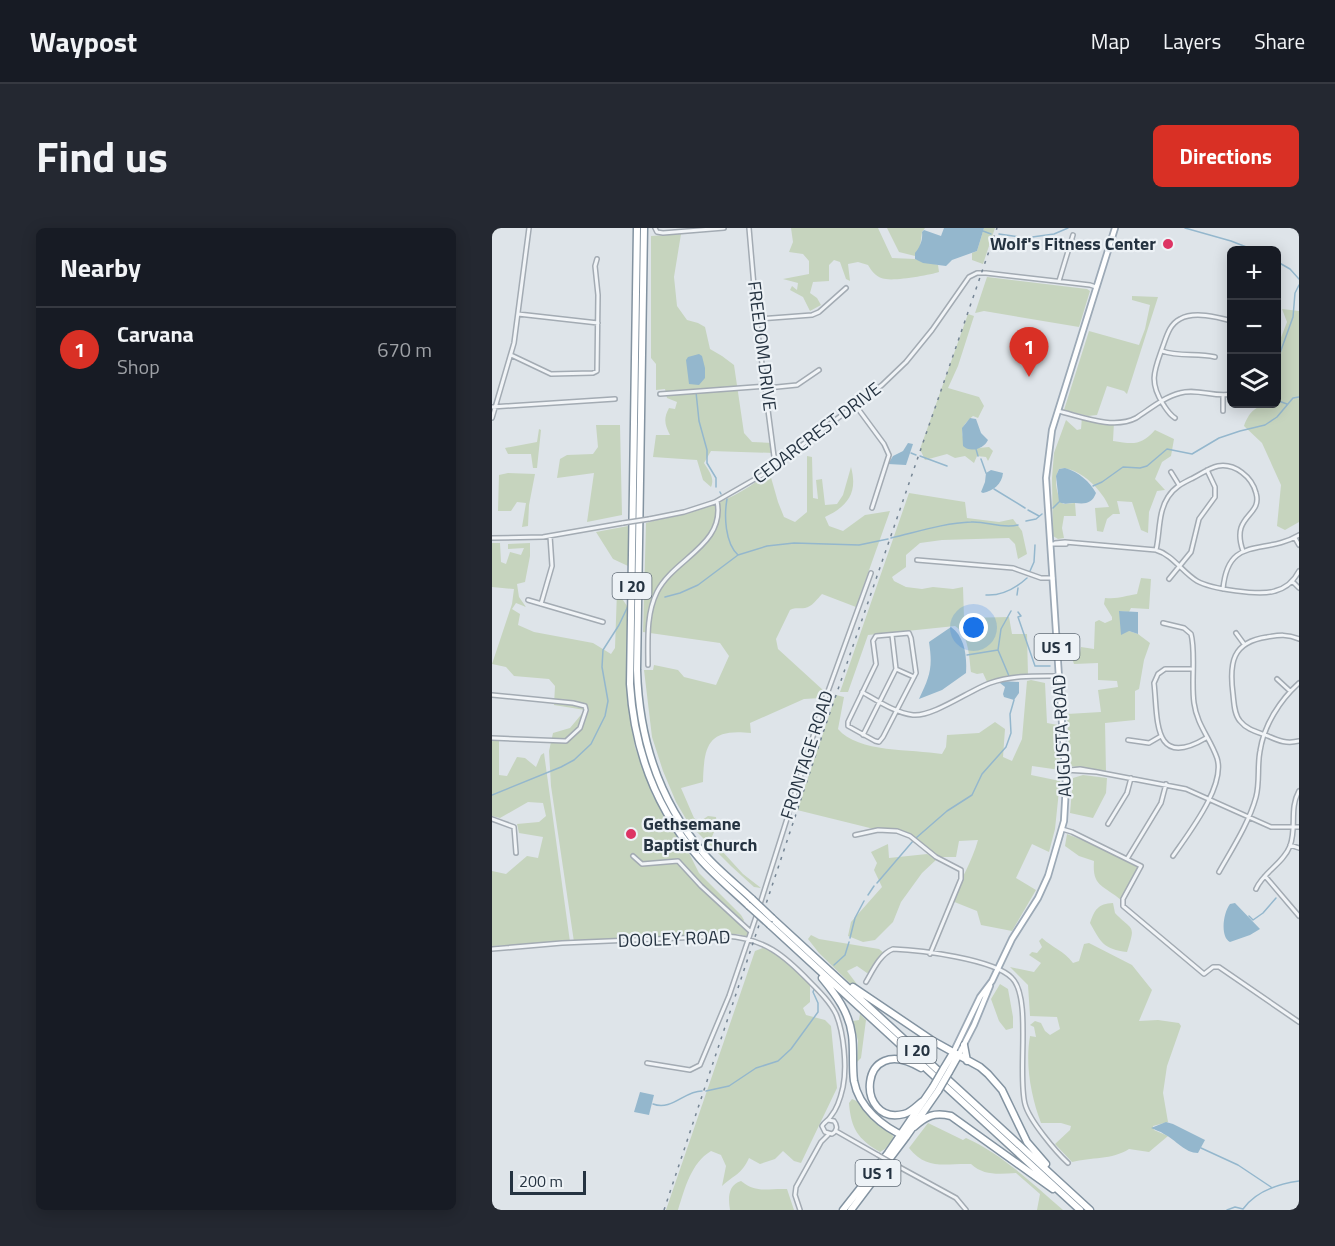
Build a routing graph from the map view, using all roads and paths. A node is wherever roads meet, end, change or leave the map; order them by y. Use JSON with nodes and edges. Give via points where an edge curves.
{"nodes":[{"id":1,"x":529,"y":228,"type":"edge"},
{"id":2,"x":637,"y":228,"type":"edge"},
{"id":3,"x":644,"y":228,"type":"edge"},
{"id":4,"x":724,"y":228,"type":"edge"},
{"id":5,"x":749,"y":228,"type":"edge"},
{"id":6,"x":1115,"y":228,"type":"edge"},
{"id":7,"x":655,"y":229,"type":"edge"},
{"id":8,"x":1073,"y":235,"type":"dead end"},
{"id":9,"x":597,"y":259,"type":"dead end"},
{"id":10,"x":1059,"y":281,"type":"junction"},
{"id":11,"x":1096,"y":287,"type":"junction"},
{"id":12,"x":846,"y":288,"type":"dead end"},
{"id":13,"x":518,"y":314,"type":"junction"},
{"id":14,"x":757,"y":319,"type":"junction"},
{"id":15,"x":1227,"y":320,"type":"edge"},
{"id":16,"x":598,"y":323,"type":"junction"},
{"id":17,"x":1162,"y":351,"type":"junction"},
{"id":18,"x":511,"y":355,"type":"junction"},
{"id":19,"x":1215,"y":357,"type":"dead end"},
{"id":20,"x":819,"y":370,"type":"dead end"},
{"id":21,"x":766,"y":387,"type":"junction"},
{"id":22,"x":660,"y":394,"type":"dead end"},
{"id":23,"x":1223,"y":395,"type":"junction"},
{"id":24,"x":1227,"y":395,"type":"edge"},
{"id":25,"x":615,"y":399,"type":"dead end"},
{"id":26,"x":1161,"y":401,"type":"junction"},
{"id":27,"x":856,"y":406,"type":"junction"},
{"id":28,"x":494,"y":407,"type":"edge"},
{"id":29,"x":1058,"y":411,"type":"junction"},
{"id":30,"x":1223,"y":411,"type":"dead end"},
{"id":31,"x":492,"y":418,"type":"edge"},
{"id":32,"x":1175,"y":418,"type":"dead end"},
{"id":33,"x":775,"y":464,"type":"junction"},
{"id":34,"x":1207,"y":470,"type":"junction"},
{"id":35,"x":1171,"y":472,"type":"dead end"},
{"id":36,"x":1179,"y":485,"type":"junction"},
{"id":37,"x":717,"y":501,"type":"junction"},
{"id":38,"x":872,"y":508,"type":"dead end"},
{"id":39,"x":550,"y":536,"type":"junction"},
{"id":40,"x":1297,"y":536,"type":"edge"},
{"id":41,"x":492,"y":538,"type":"edge"},
{"id":42,"x":1053,"y":543,"type":"junction"},
{"id":43,"x":1299,"y":545,"type":"edge"},
{"id":44,"x":1156,"y":550,"type":"junction"},
{"id":45,"x":1244,"y":551,"type":"junction"},
{"id":46,"x":917,"y":560,"type":"dead end"},
{"id":47,"x":1180,"y":567,"type":"junction"},
{"id":48,"x":1299,"y":571,"type":"edge"},
{"id":49,"x":871,"y":573,"type":"dead end"},
{"id":50,"x":1053,"y":578,"type":"junction"},
{"id":51,"x":1169,"y":579,"type":"dead end"},
{"id":52,"x":1292,"y":581,"type":"junction"},
{"id":53,"x":1299,"y":588,"type":"edge"},
{"id":54,"x":1223,"y":589,"type":"junction"},
{"id":55,"x":528,"y":600,"type":"dead end"},
{"id":56,"x":541,"y":604,"type":"junction"},
{"id":57,"x":603,"y":622,"type":"dead end"},
{"id":58,"x":1163,"y":623,"type":"dead end"},
{"id":59,"x":1236,"y":633,"type":"dead end"},
{"id":60,"x":892,"y":635,"type":"junction"},
{"id":61,"x":1299,"y":639,"type":"edge"},
{"id":62,"x":1245,"y":644,"type":"junction"},
{"id":63,"x":648,"y":665,"type":"dead end"},
{"id":64,"x":1159,"y":666,"type":"dead end"},
{"id":65,"x":896,"y":669,"type":"junction"},
{"id":66,"x":1191,"y":669,"type":"junction"},
{"id":67,"x":1161,"y":670,"type":"junction"},
{"id":68,"x":1059,"y":676,"type":"junction"},
{"id":69,"x":914,"y":677,"type":"junction"},
{"id":70,"x":1276,"y":680,"type":"dead end"},
{"id":71,"x":1299,"y":683,"type":"edge"},
{"id":72,"x":862,"y":692,"type":"junction"},
{"id":73,"x":1290,"y":692,"type":"junction"},
{"id":74,"x":492,"y":695,"type":"edge"},
{"id":75,"x":879,"y":701,"type":"junction"},
{"id":76,"x":897,"y":710,"type":"junction"},
{"id":77,"x":863,"y":735,"type":"junction"},
{"id":78,"x":1264,"y":735,"type":"junction"},
{"id":79,"x":1161,"y":736,"type":"junction"},
{"id":80,"x":492,"y":738,"type":"edge"},
{"id":81,"x":1206,"y":738,"type":"junction"},
{"id":82,"x":1128,"y":740,"type":"dead end"},
{"id":83,"x":1299,"y":741,"type":"edge"},
{"id":84,"x":1068,"y":770,"type":"junction"},
{"id":85,"x":1131,"y":778,"type":"junction"},
{"id":86,"x":1166,"y":784,"type":"junction"},
{"id":87,"x":1299,"y":791,"type":"edge"},
{"id":88,"x":1208,"y":798,"type":"junction"},
{"id":89,"x":1248,"y":817,"type":"junction"},
{"id":90,"x":492,"y":819,"type":"edge"},
{"id":91,"x":1108,"y":824,"type":"dead end"},
{"id":92,"x":1294,"y":827,"type":"junction"},
{"id":93,"x":1299,"y":827,"type":"edge"},
{"id":94,"x":1062,"y":829,"type":"junction"},
{"id":95,"x":855,"y":835,"type":"dead end"},
{"id":96,"x":1290,"y":845,"type":"junction"},
{"id":97,"x":1299,"y":848,"type":"edge"},
{"id":98,"x":516,"y":853,"type":"dead end"},
{"id":99,"x":633,"y":856,"type":"dead end"},
{"id":100,"x":1173,"y":856,"type":"dead end"},
{"id":101,"x":1127,"y":859,"type":"junction"},
{"id":102,"x":1219,"y":872,"type":"dead end"},
{"id":103,"x":1265,"y":876,"type":"junction"},
{"id":104,"x":1256,"y":890,"type":"dead end"},
{"id":105,"x":1299,"y":916,"type":"edge"},
{"id":106,"x":771,"y":922,"type":"junction"},
{"id":107,"x":751,"y":932,"type":"junction"},
{"id":108,"x":748,"y":939,"type":"junction"},
{"id":109,"x":793,"y":947,"type":"junction"},
{"id":110,"x":492,"y":949,"type":"edge"},
{"id":111,"x":930,"y":954,"type":"junction"},
{"id":112,"x":997,"y":969,"type":"junction"},
{"id":113,"x":834,"y":974,"type":"junction"},
{"id":114,"x":992,"y":981,"type":"junction"},
{"id":115,"x":866,"y":982,"type":"dead end"},
{"id":116,"x":1299,"y":1022,"type":"edge"},
{"id":117,"x":964,"y":1045,"type":"junction"},
{"id":118,"x":955,"y":1055,"type":"junction"},
{"id":119,"x":967,"y":1060,"type":"junction"},
{"id":120,"x":647,"y":1063,"type":"dead end"},
{"id":121,"x":932,"y":1074,"type":"junction"},
{"id":122,"x":935,"y":1089,"type":"junction"},
{"id":123,"x":924,"y":1101,"type":"junction"},
{"id":124,"x":836,"y":1109,"type":"junction"},
{"id":125,"x":828,"y":1120,"type":"junction"},
{"id":126,"x":834,"y":1121,"type":"junction"},
{"id":127,"x":914,"y":1127,"type":"junction"},
{"id":128,"x":823,"y":1129,"type":"junction"},
{"id":129,"x":836,"y":1131,"type":"junction"},
{"id":130,"x":828,"y":1134,"type":"junction"},
{"id":131,"x":903,"y":1136,"type":"junction"},
{"id":132,"x":821,"y":1142,"type":"junction"},
{"id":133,"x":1068,"y":1163,"type":"dead end"},
{"id":134,"x":1061,"y":1183,"type":"junction"},
{"id":135,"x":1063,"y":1194,"type":"junction"},
{"id":136,"x":800,"y":1210,"type":"edge"},
{"id":137,"x":843,"y":1210,"type":"edge"},
{"id":138,"x":850,"y":1210,"type":"edge"},
{"id":139,"x":966,"y":1210,"type":"edge"},
{"id":140,"x":1080,"y":1210,"type":"edge"},
{"id":141,"x":1090,"y":1210,"type":"edge"}],
"edges":[{"from":1,"to":13,"type":"street"},
{"from":2,"to":106,"type":"highway","number":"I 20","bridge":true,"via":[[630,684],[634,722],[645,768],[679,832],[699,858]]},
{"from":3,"to":106,"type":"highway","number":"I 20","bridge":true,"via":[[637,670],[640,713],[649,757],[674,811],[705,854]]},
{"from":4,"to":7,"type":"street","via":[[663,233]]},
{"from":5,"to":14,"type":"street","name":"FREEDOM DRIVE"},
{"from":6,"to":11,"type":"main road","name":"AUGUSTA ROAD","number":"US 1"},
{"from":8,"to":10,"type":"street"},
{"from":9,"to":16,"type":"street"},
{"from":10,"to":11,"type":"street","name":"CEDARCREST DRIVE"},
{"from":10,"to":27,"type":"street","name":"CEDARCREST DRIVE","via":[[982,272],[971,275],[908,359]]},
{"from":11,"to":29,"type":"main road","name":"AUGUSTA ROAD","number":"US 1"},
{"from":12,"to":14,"type":"street","via":[[812,315]]},
{"from":13,"to":16,"type":"street"},
{"from":13,"to":18,"type":"street"},
{"from":14,"to":21,"type":"street","name":"FREEDOM DRIVE"},
{"from":15,"to":17,"type":"street","via":[[1182,318],[1170,328]]},
{"from":16,"to":18,"type":"street","via":[[595,372],[551,374]]},
{"from":17,"to":19,"type":"street"},
{"from":17,"to":26,"type":"street","via":[[1154,377]]},
{"from":18,"to":28,"type":"street"},
{"from":20,"to":21,"type":"street","via":[[797,385]]},
{"from":21,"to":22,"type":"street"},
{"from":21,"to":33,"type":"street","name":"FREEDOM DRIVE"},
{"from":23,"to":24,"type":"street"},
{"from":23,"to":26,"type":"street","via":[[1187,391]]},
{"from":23,"to":30,"type":"street"},
{"from":25,"to":28,"type":"street"},
{"from":26,"to":29,"type":"street","via":[[1122,422]]},
{"from":26,"to":32,"type":"street"},
{"from":27,"to":33,"type":"street","name":"CEDARCREST DRIVE"},
{"from":27,"to":38,"type":"street","via":[[889,455]]},
{"from":28,"to":31,"type":"street"},
{"from":29,"to":42,"type":"main road","name":"AUGUSTA ROAD","number":"US 1","via":[[1046,478]]},
{"from":33,"to":37,"type":"street","name":"CEDARCREST DRIVE"},
{"from":34,"to":36,"type":"street"},
{"from":34,"to":45,"type":"street","via":[[1229,464],[1254,487],[1255,508],[1240,530]]},
{"from":34,"to":47,"type":"street","via":[[1215,497],[1199,519],[1193,548]]},
{"from":35,"to":36,"type":"street"},
{"from":36,"to":44,"type":"street","via":[[1163,506]]},
{"from":37,"to":39,"type":"street","name":"CEDARCREST DRIVE","bridge":true,"via":[[684,512]]},
{"from":37,"to":63,"type":"street","via":[[718,516],[709,538],[666,579],[653,600]]},
{"from":39,"to":41,"type":"street","name":"CEDARCREST DRIVE"},
{"from":39,"to":56,"type":"street","via":[[552,566]]},
{"from":40,"to":43,"type":"street"},
{"from":40,"to":45,"type":"street"},
{"from":42,"to":44,"type":"street"},
{"from":42,"to":50,"type":"main road","name":"AUGUSTA ROAD","number":"US 1"},
{"from":44,"to":47,"type":"street"},
{"from":45,"to":54,"type":"street","via":[[1227,567]]},
{"from":46,"to":50,"type":"street","via":[[1012,568]]},
{"from":47,"to":51,"type":"street"},
{"from":47,"to":54,"type":"street","via":[[1203,584]]},
{"from":48,"to":52,"type":"street"},
{"from":49,"to":107,"type":"street","name":"FRONTAGE ROAD","via":[[823,705]]},
{"from":50,"to":68,"type":"main road","name":"AUGUSTA ROAD","number":"US 1"},
{"from":52,"to":53,"type":"street"},
{"from":52,"to":54,"type":"street","via":[[1266,593]]},
{"from":55,"to":56,"type":"street"},
{"from":56,"to":57,"type":"street"},
{"from":58,"to":66,"type":"street","via":[[1191,630]]},
{"from":59,"to":62,"type":"street"},
{"from":60,"to":65,"type":"street"},
{"from":60,"to":69,"type":"street","via":[[909,633]]},
{"from":60,"to":72,"type":"street","via":[[876,636],[873,640],[876,664]]},
{"from":61,"to":62,"type":"street","via":[[1272,636]]},
{"from":62,"to":78,"type":"street","via":[[1231,668],[1236,715],[1246,728]]},
{"from":64,"to":67,"type":"street"},
{"from":65,"to":69,"type":"street"},
{"from":65,"to":75,"type":"street"},
{"from":66,"to":67,"type":"street"},
{"from":66,"to":81,"type":"street","via":[[1194,707]]},
{"from":67,"to":79,"type":"street","via":[[1154,683]]},
{"from":68,"to":76,"type":"street","via":[[1006,678],[933,711],[910,714]]},
{"from":68,"to":84,"type":"main road","name":"AUGUSTA ROAD","number":"US 1"},
{"from":69,"to":76,"type":"street"},
{"from":70,"to":73,"type":"street"},
{"from":71,"to":73,"type":"street"},
{"from":72,"to":75,"type":"street"},
{"from":72,"to":77,"type":"street","via":[[848,726]]},
{"from":73,"to":78,"type":"street"},
{"from":74,"to":80,"type":"street","via":[[573,703],[585,706],[586,710],[580,728],[566,741]]},
{"from":75,"to":76,"type":"street"},
{"from":75,"to":77,"type":"street"},
{"from":76,"to":77,"type":"street","via":[[879,742]]},
{"from":78,"to":83,"type":"street","via":[[1282,742]]},
{"from":78,"to":89,"type":"street","via":[[1257,791]]},
{"from":79,"to":81,"type":"street","via":[[1182,748]]},
{"from":79,"to":82,"type":"street","via":[[1146,743]]},
{"from":81,"to":88,"type":"street","via":[[1218,769]]},
{"from":84,"to":85,"type":"street"},
{"from":84,"to":94,"type":"main road","name":"AUGUSTA ROAD","number":"US 1"},
{"from":85,"to":86,"type":"street"},
{"from":85,"to":91,"type":"street","via":[[1127,793]]},
{"from":86,"to":88,"type":"street"},
{"from":86,"to":101,"type":"street","via":[[1161,803]]},
{"from":87,"to":92,"type":"street","via":[[1292,811]]},
{"from":88,"to":89,"type":"street"},
{"from":88,"to":100,"type":"street"},
{"from":89,"to":92,"type":"street","via":[[1271,827]]},
{"from":89,"to":102,"type":"street"},
{"from":90,"to":98,"type":"street","via":[[514,828]]},
{"from":92,"to":93,"type":"street"},
{"from":92,"to":96,"type":"street"},
{"from":94,"to":101,"type":"street"},
{"from":94,"to":112,"type":"main road","name":"AUGUSTA ROAD","number":"US 1","via":[[1048,876]]},
{"from":95,"to":111,"type":"street","via":[[897,831],[961,870],[961,879]]},
{"from":96,"to":97,"type":"street"},
{"from":96,"to":103,"type":"street"},
{"from":99,"to":107,"type":"street","via":[[642,864],[678,861]]},
{"from":101,"to":116,"type":"street","via":[[1141,866],[1123,899],[1125,908],[1204,974],[1215,966],[1221,968]]},
{"from":103,"to":104,"type":"street"},
{"from":103,"to":105,"type":"street"},
{"from":106,"to":109,"type":"highway","number":"I 20"},
{"from":106,"to":113,"type":"highway","number":"I 20"},
{"from":107,"to":108,"type":"street","name":"FRONTAGE ROAD"},
{"from":108,"to":110,"type":"street","name":"DOOLEY ROAD","via":[[725,936]]},
{"from":108,"to":120,"type":"street","name":"FRONTAGE ROAD","via":[[700,1065],[690,1070]]},
{"from":108,"to":124,"type":"street","name":"DOOLEY ROAD","via":[[786,957],[835,1012],[842,1032],[844,1063],[844,1086]]},
{"from":109,"to":121,"type":"highway","number":"I 20"},
{"from":109,"to":131,"type":"highway","via":[[832,991],[846,1014],[852,1035],[855,1084],[864,1105]]},
{"from":111,"to":112,"type":"street","via":[[980,962]]},
{"from":111,"to":115,"type":"street","via":[[888,951]]},
{"from":112,"to":114,"type":"main road","name":"AUGUSTA ROAD","number":"US 1"},
{"from":112,"to":133,"type":"street","via":[[1011,976],[1021,994],[1026,1106],[1050,1144]]},
{"from":113,"to":118,"type":"highway"},
{"from":113,"to":134,"type":"highway","number":"I 20"},
{"from":114,"to":117,"type":"main road","name":"AUGUSTA ROAD","number":"US 1"},
{"from":114,"to":118,"type":"main road","name":"AUGUSTA ROAD","number":"US 1","via":[[980,997]]},
{"from":117,"to":118,"type":"main road","name":"AUGUSTA ROAD","number":"US 1"},
{"from":117,"to":119,"type":"highway"},
{"from":118,"to":119,"type":"highway"},
{"from":118,"to":122,"type":"highway","name":"AUGUSTA ROAD","number":"US 1","bridge":true},
{"from":119,"to":134,"type":"highway","via":[[995,1080],[1027,1142]]},
{"from":121,"to":123,"type":"highway","via":[[895,1058],[883,1061],[871,1075],[870,1096],[885,1112],[903,1114]]},
{"from":121,"to":135,"type":"highway","number":"I 20"},
{"from":122,"to":123,"type":"highway","name":"AUGUSTA ROAD","number":"US 1"},
{"from":122,"to":127,"type":"highway","name":"AUGUSTA ROAD","number":"US 1"},
{"from":123,"to":131,"type":"highway","name":"AUGUSTA ROAD","number":"US 1"},
{"from":124,"to":125,"type":"street","name":"DOOLEY ROAD"},
{"from":124,"to":126,"type":"street","name":"DOOLEY ROAD"},
{"from":125,"to":126,"type":"street"},
{"from":125,"to":128,"type":"street"},
{"from":126,"to":129,"type":"street"},
{"from":127,"to":131,"type":"highway","name":"AUGUSTA ROAD","number":"US 1"},
{"from":127,"to":135,"type":"highway","via":[[932,1114],[951,1116]]},
{"from":128,"to":130,"type":"street"},
{"from":128,"to":132,"type":"street"},
{"from":129,"to":130,"type":"street"},
{"from":129,"to":139,"type":"street","bridge":true,"via":[[956,1198]]},
{"from":130,"to":132,"type":"street"},
{"from":131,"to":137,"type":"highway","name":"AUGUSTA ROAD","number":"US 1"},
{"from":131,"to":138,"type":"highway","name":"AUGUSTA ROAD","number":"US 1"},
{"from":132,"to":136,"type":"street","via":[[796,1187]]},
{"from":134,"to":141,"type":"highway","number":"I 20"},
{"from":135,"to":140,"type":"highway","number":"I 20"}]}
